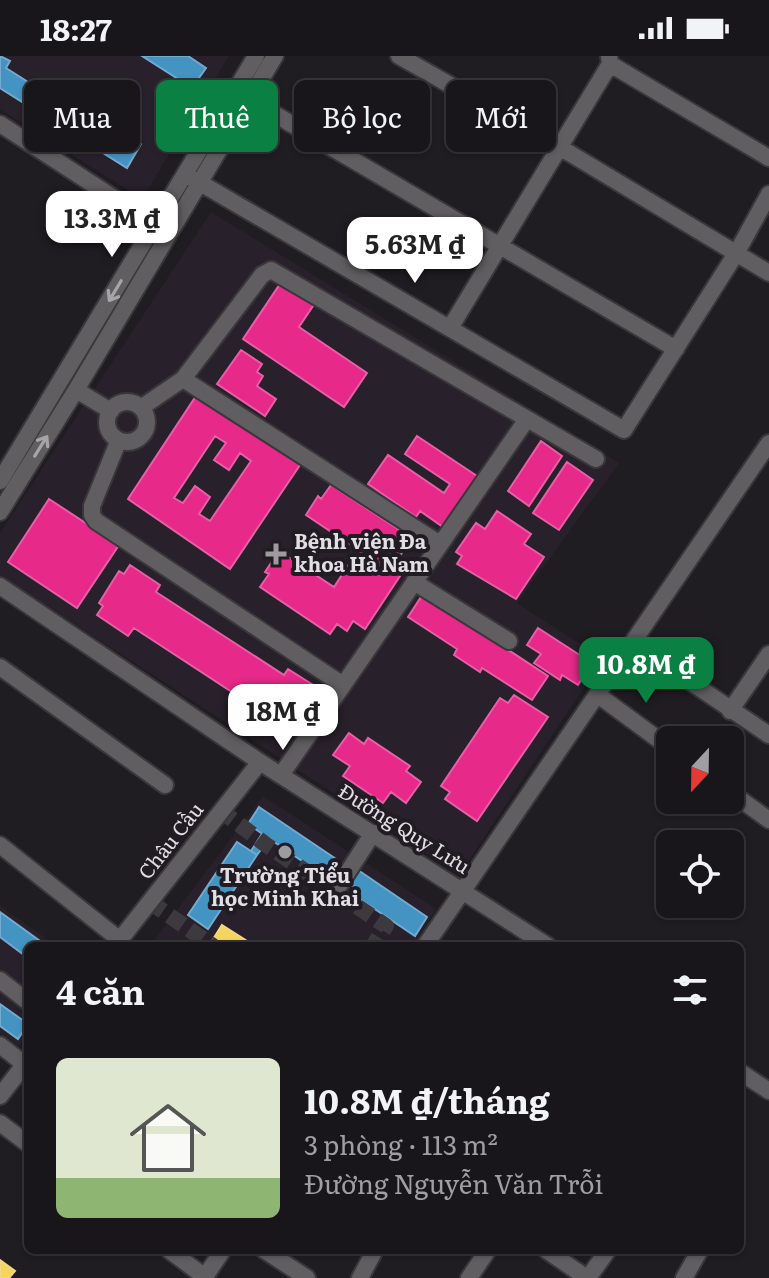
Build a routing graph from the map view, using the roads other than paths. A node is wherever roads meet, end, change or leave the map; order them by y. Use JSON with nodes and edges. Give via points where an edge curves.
{"nodes":[{"id":1,"x":256,"y":56,"type":"edge"},
{"id":2,"x":275,"y":56,"type":"edge"},
{"id":3,"x":399,"y":56,"type":"edge"},
{"id":4,"x":610,"y":60,"type":"edge"},
{"id":5,"x":248,"y":80,"type":"edge"},
{"id":6,"x":255,"y":80,"type":"edge"},
{"id":7,"x":278,"y":117,"type":"edge"},
{"id":8,"x":0,"y":124,"type":"edge"},
{"id":9,"x":561,"y":148,"type":"junction"},
{"id":10,"x":208,"y":152,"type":"edge"},
{"id":11,"x":769,"y":158,"type":"edge"},
{"id":12,"x":192,"y":178,"type":"junction"},
{"id":13,"x":769,"y":194,"type":"edge"},
{"id":14,"x":162,"y":230,"type":"junction"},
{"id":15,"x":501,"y":245,"type":"junction"},
{"id":16,"x":737,"y":252,"type":"junction"},
{"id":17,"x":769,"y":273,"type":"edge"},
{"id":18,"x":450,"y":328,"type":"junction"},
{"id":19,"x":94,"y":344,"type":"junction"},
{"id":20,"x":676,"y":349,"type":"junction"},
{"id":21,"x":183,"y":379,"type":"junction"},
{"id":22,"x":76,"y":390,"type":"junction"},
{"id":23,"x":142,"y":407,"type":"junction"},
{"id":24,"x":111,"y":411,"type":"junction"},
{"id":25,"x":52,"y":414,"type":"junction"},
{"id":26,"x":527,"y":419,"type":"junction"},
{"id":27,"x":118,"y":442,"type":"junction"},
{"id":28,"x":769,"y":443,"type":"edge"},
{"id":29,"x":596,"y":459,"type":"dead end"},
{"id":30,"x":3,"y":489,"type":"edge"},
{"id":31,"x":0,"y":512,"type":"edge"},
{"id":32,"x":440,"y":544,"type":"junction"},
{"id":33,"x":414,"y":582,"type":"junction"},
{"id":34,"x":1,"y":589,"type":"edge"},
{"id":35,"x":509,"y":641,"type":"dead end"},
{"id":36,"x":633,"y":643,"type":"junction"},
{"id":37,"x":769,"y":654,"type":"edge"},
{"id":38,"x":0,"y":667,"type":"edge"},
{"id":39,"x":343,"y":685,"type":"junction"},
{"id":40,"x":598,"y":695,"type":"junction"},
{"id":41,"x":730,"y":711,"type":"junction"},
{"id":42,"x":769,"y":735,"type":"edge"},
{"id":43,"x":656,"y":738,"type":"edge"},
{"id":44,"x":260,"y":762,"type":"junction"},
{"id":45,"x":281,"y":775,"type":"junction"},
{"id":46,"x":165,"y":785,"type":"dead end"},
{"id":47,"x":744,"y":802,"type":"edge"},
{"id":48,"x":769,"y":820,"type":"edge"},
{"id":49,"x":373,"y":833,"type":"junction"},
{"id":50,"x":1,"y":848,"type":"edge"},
{"id":51,"x":462,"y":890,"type":"junction"},
{"id":52,"x":335,"y":892,"type":"dead end"},
{"id":53,"x":117,"y":942,"type":"edge"},
{"id":54,"x":119,"y":942,"type":"edge"},
{"id":55,"x":428,"y":942,"type":"edge"},
{"id":56,"x":542,"y":942,"type":"edge"},
{"id":57,"x":0,"y":980,"type":"edge"},
{"id":58,"x":24,"y":999,"type":"edge"},
{"id":59,"x":0,"y":1045,"type":"edge"},
{"id":60,"x":24,"y":1061,"type":"edge"},
{"id":61,"x":24,"y":1067,"type":"edge"},
{"id":62,"x":744,"y":1075,"type":"edge"},
{"id":63,"x":769,"y":1091,"type":"edge"},
{"id":64,"x":0,"y":1096,"type":"edge"},
{"id":65,"x":0,"y":1123,"type":"edge"},
{"id":66,"x":24,"y":1141,"type":"edge"},
{"id":67,"x":174,"y":1254,"type":"edge"},
{"id":68,"x":220,"y":1254,"type":"edge"},
{"id":69,"x":270,"y":1254,"type":"edge"},
{"id":70,"x":373,"y":1254,"type":"edge"},
{"id":71,"x":485,"y":1254,"type":"edge"},
{"id":72,"x":552,"y":1254,"type":"edge"},
{"id":73,"x":605,"y":1254,"type":"edge"},
{"id":74,"x":698,"y":1254,"type":"edge"},
{"id":75,"x":205,"y":1278,"type":"edge"},
{"id":76,"x":307,"y":1278,"type":"edge"},
{"id":77,"x":360,"y":1278,"type":"edge"},
{"id":78,"x":469,"y":1278,"type":"edge"},
{"id":79,"x":588,"y":1278,"type":"edge"},
{"id":80,"x":684,"y":1278,"type":"edge"}],
"edges":[{"from":1,"to":5,"type":"street"},
{"from":2,"to":6,"type":"street"},
{"from":3,"to":9,"type":"street"},
{"from":4,"to":9,"type":"street"},
{"from":4,"to":11,"type":"street"},
{"from":7,"to":15,"type":"street"},
{"from":8,"to":14,"type":"street"},
{"from":9,"to":15,"type":"street"},
{"from":9,"to":16,"type":"street"},
{"from":10,"to":12,"type":"street"},
{"from":12,"to":14,"type":"street"},
{"from":12,"to":18,"type":"street"},
{"from":13,"to":16,"type":"street"},
{"from":14,"to":19,"type":"street"},
{"from":15,"to":18,"type":"street"},
{"from":15,"to":20,"type":"street"},
{"from":16,"to":17,"type":"street"},
{"from":16,"to":20,"type":"street"},
{"from":18,"to":20,"type":"street","via":[[624,430]]},
{"from":19,"to":22,"type":"street"},
{"from":19,"to":25,"type":"street"},
{"from":21,"to":23,"type":"street"},
{"from":21,"to":26,"type":"street","via":[[271,270]]},
{"from":21,"to":32,"type":"street"},
{"from":22,"to":24,"type":"street"},
{"from":22,"to":25,"type":"street"},
{"from":23,"to":24,"type":"street","via":[[129,401]]},
{"from":23,"to":27,"type":"street","via":[[147,420],[143,433],[132,442]]},
{"from":24,"to":27,"type":"street","via":[[107,424]]},
{"from":25,"to":30,"type":"street"},
{"from":26,"to":29,"type":"street"},
{"from":26,"to":32,"type":"street"},
{"from":27,"to":39,"type":"street","via":[[92,506],[96,521]]},
{"from":28,"to":36,"type":"street"},
{"from":30,"to":31,"type":"street"},
{"from":32,"to":33,"type":"street"},
{"from":33,"to":35,"type":"street"},
{"from":33,"to":39,"type":"street"},
{"from":34,"to":44,"type":"street","name":"Đường Quy Lưu"},
{"from":36,"to":40,"type":"street"},
{"from":36,"to":41,"type":"street"},
{"from":37,"to":41,"type":"street"},
{"from":38,"to":46,"type":"street"},
{"from":39,"to":45,"type":"street"},
{"from":40,"to":43,"type":"street"},
{"from":40,"to":51,"type":"street"},
{"from":41,"to":42,"type":"street"},
{"from":44,"to":45,"type":"street","name":"Đường Quy Lưu"},
{"from":44,"to":54,"type":"street","name":"Châu Cầu"},
{"from":45,"to":49,"type":"street","name":"Đường Quy Lưu"},
{"from":47,"to":48,"type":"street"},
{"from":49,"to":51,"type":"street","name":"Đường Quy Lưu"},
{"from":49,"to":52,"type":"street"},
{"from":50,"to":53,"type":"street"},
{"from":51,"to":55,"type":"street"},
{"from":51,"to":56,"type":"street","name":"Đường Quy Lưu"},
{"from":57,"to":58,"type":"street"},
{"from":59,"to":60,"type":"street"},
{"from":61,"to":64,"type":"street"},
{"from":62,"to":63,"type":"street"},
{"from":65,"to":66,"type":"street"},
{"from":67,"to":75,"type":"street"},
{"from":68,"to":75,"type":"street"},
{"from":69,"to":76,"type":"street"},
{"from":70,"to":77,"type":"street"},
{"from":71,"to":78,"type":"street"},
{"from":72,"to":79,"type":"street"},
{"from":73,"to":79,"type":"street"},
{"from":74,"to":80,"type":"street"}]}
